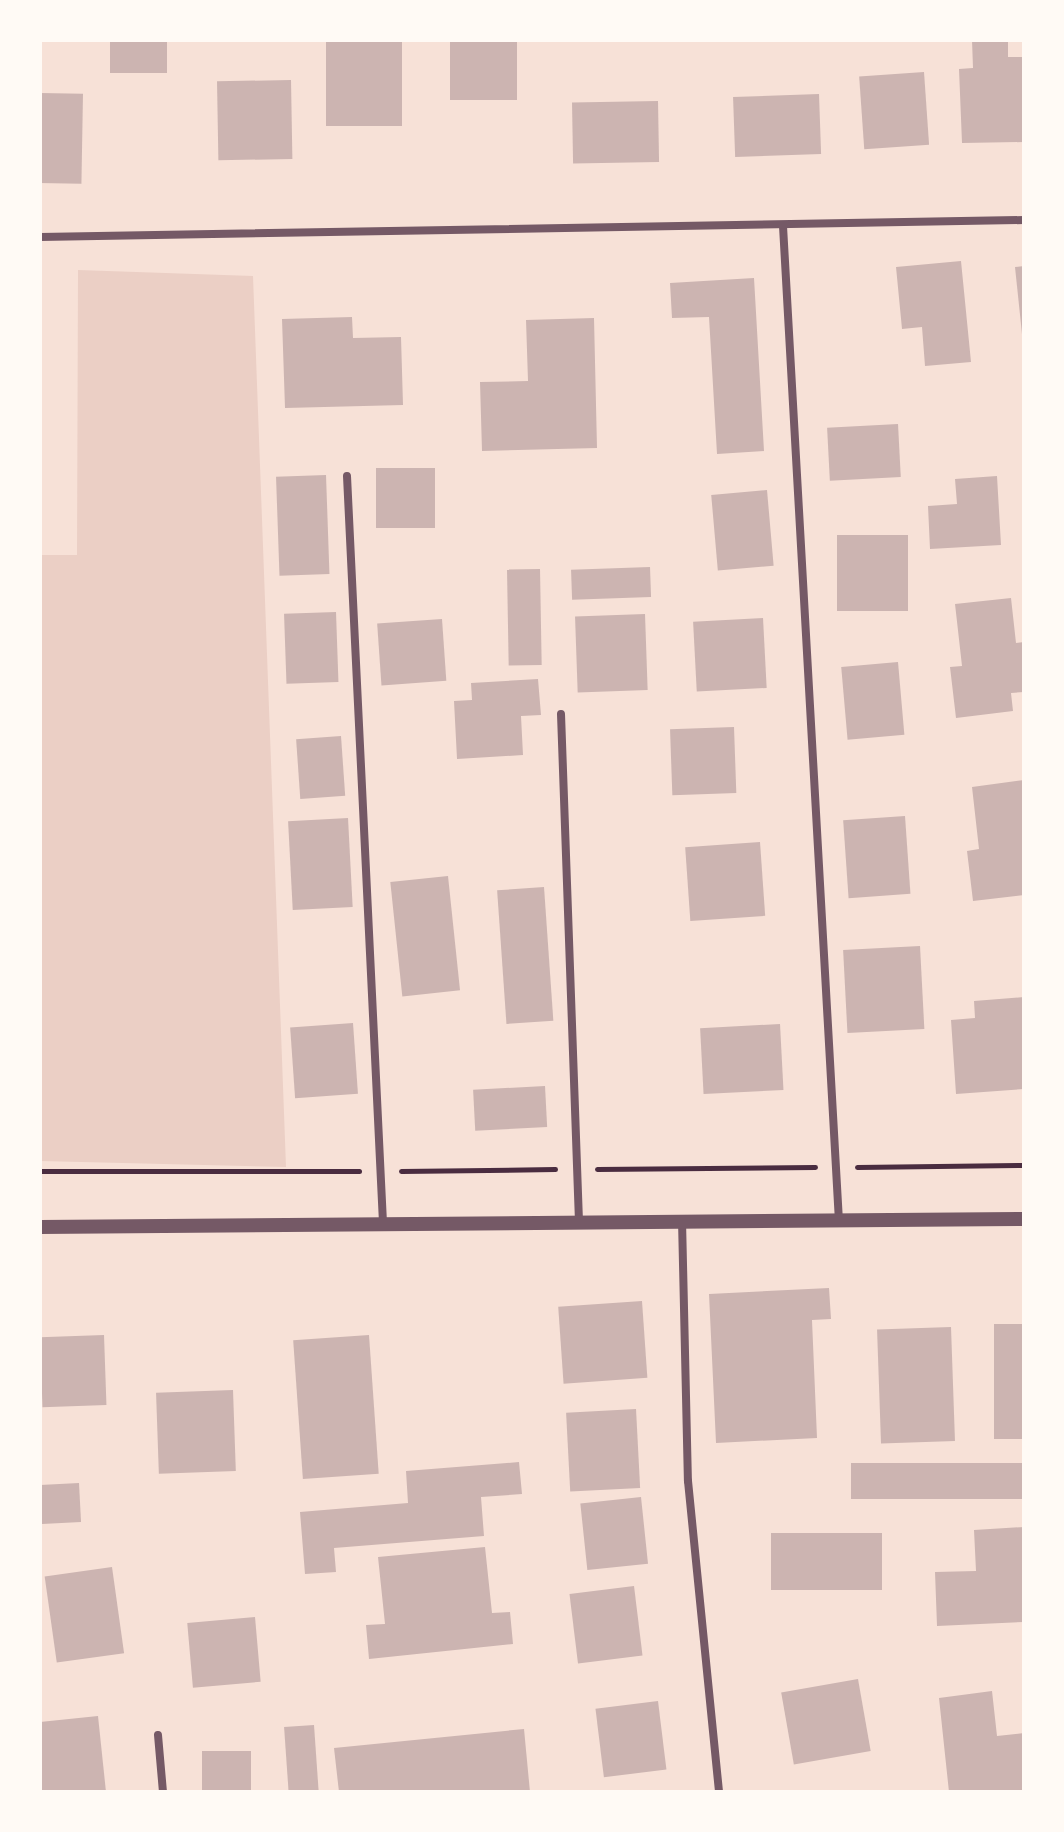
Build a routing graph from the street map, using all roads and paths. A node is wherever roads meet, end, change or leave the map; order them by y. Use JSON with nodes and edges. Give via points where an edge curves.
{"nodes":[{"id":1,"x":1024,"y":220,"type":"edge"},
{"id":2,"x":783,"y":226,"type":"junction"},
{"id":3,"x":40,"y":237,"type":"edge"},
{"id":4,"x":347,"y":476,"type":"dead end"},
{"id":5,"x":561,"y":714,"type":"dead end"},
{"id":6,"x":1024,"y":1165,"type":"edge"},
{"id":7,"x":837,"y":1167,"type":"junction"},
{"id":8,"x":577,"y":1169,"type":"junction"},
{"id":9,"x":40,"y":1171,"type":"edge"},
{"id":10,"x":382,"y":1171,"type":"junction"},
{"id":11,"x":1024,"y":1219,"type":"edge"},
{"id":12,"x":682,"y":1220,"type":"junction"},
{"id":13,"x":839,"y":1220,"type":"junction"},
{"id":14,"x":579,"y":1221,"type":"junction"},
{"id":15,"x":383,"y":1223,"type":"junction"},
{"id":16,"x":40,"y":1227,"type":"edge"},
{"id":17,"x":158,"y":1735,"type":"dead end"},
{"id":18,"x":163,"y":1792,"type":"edge"},
{"id":19,"x":719,"y":1792,"type":"edge"}],
"edges":[{"from":1,"to":2,"type":"street"},
{"from":2,"to":3,"type":"street"},
{"from":2,"to":7,"type":"street"},
{"from":4,"to":10,"type":"street"},
{"from":5,"to":8,"type":"street"},
{"from":6,"to":7,"type":"path"},
{"from":7,"to":8,"type":"path"},
{"from":7,"to":13,"type":"street"},
{"from":8,"to":10,"type":"path"},
{"from":8,"to":14,"type":"street"},
{"from":9,"to":10,"type":"path"},
{"from":10,"to":15,"type":"street"},
{"from":11,"to":13,"type":"street"},
{"from":12,"to":13,"type":"street"},
{"from":12,"to":14,"type":"street"},
{"from":12,"to":19,"type":"street","via":[[688,1481]]},
{"from":14,"to":15,"type":"street"},
{"from":15,"to":16,"type":"street"},
{"from":17,"to":18,"type":"street"}]}
